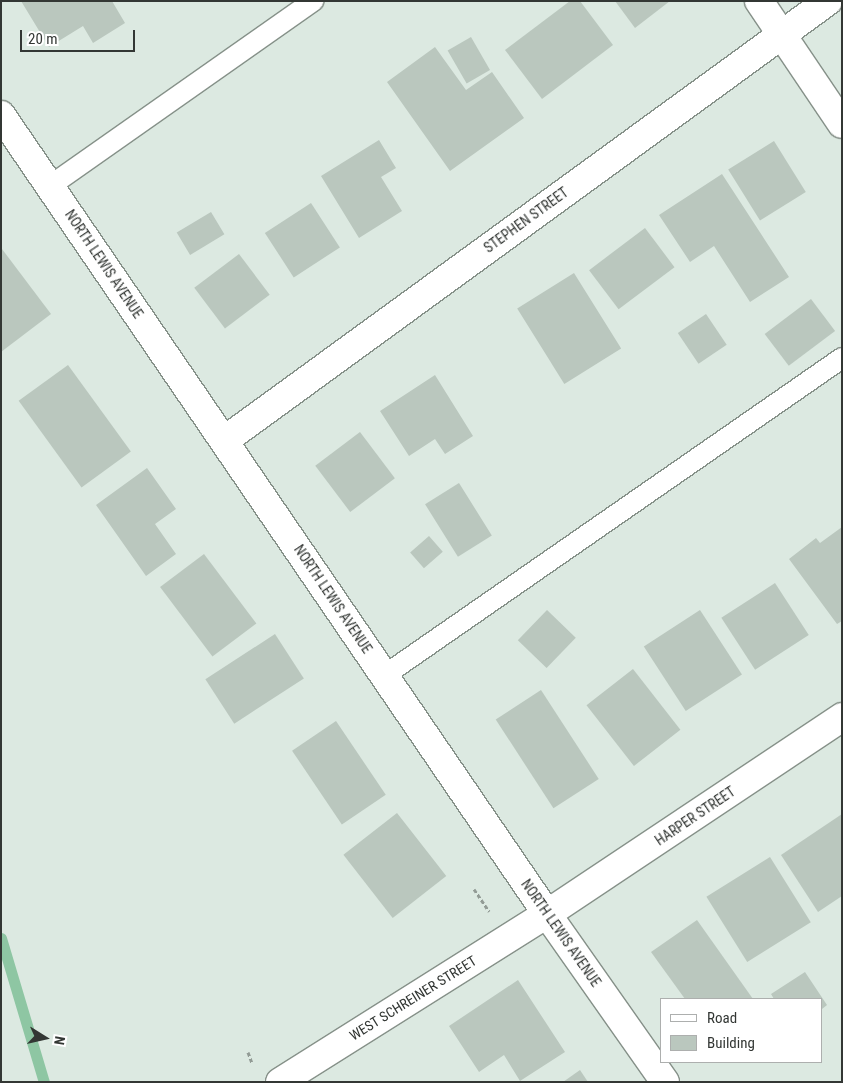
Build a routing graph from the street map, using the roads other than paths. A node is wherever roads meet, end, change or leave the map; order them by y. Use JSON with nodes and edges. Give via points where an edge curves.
{"nodes":[{"id":1,"x":313,"y":1,"type":"edge"},
{"id":2,"x":759,"y":1,"type":"edge"},
{"id":3,"x":828,"y":1,"type":"edge"},
{"id":4,"x":782,"y":34,"type":"junction"},
{"id":5,"x":1,"y":115,"type":"edge"},
{"id":6,"x":842,"y":124,"type":"edge"},
{"id":7,"x":50,"y":186,"type":"junction"},
{"id":8,"x":842,"y":358,"type":"edge"},
{"id":9,"x":225,"y":440,"type":"junction"},
{"id":10,"x":385,"y":675,"type":"junction"},
{"id":11,"x":842,"y":717,"type":"edge"},
{"id":12,"x":547,"y":914,"type":"junction"},
{"id":13,"x":280,"y":1082,"type":"edge"},
{"id":14,"x":665,"y":1082,"type":"edge"}],
"edges":[{"from":1,"to":7,"type":"lane"},
{"from":2,"to":4,"type":"street"},
{"from":3,"to":4,"type":"street","name":"STEPHEN STREET"},
{"from":4,"to":6,"type":"street"},
{"from":4,"to":9,"type":"street","name":"STEPHEN STREET"},
{"from":5,"to":7,"type":"street","name":"NORTH LEWIS AVENUE"},
{"from":7,"to":9,"type":"street","name":"NORTH LEWIS AVENUE"},
{"from":8,"to":10,"type":"lane"},
{"from":9,"to":10,"type":"street","name":"NORTH LEWIS AVENUE"},
{"from":10,"to":12,"type":"street","name":"NORTH LEWIS AVENUE"},
{"from":11,"to":12,"type":"street","name":"HARPER STREET"},
{"from":12,"to":13,"type":"street","name":"WEST SCHREINER STREET"},
{"from":12,"to":14,"type":"street","name":"NORTH LEWIS AVENUE"}]}
